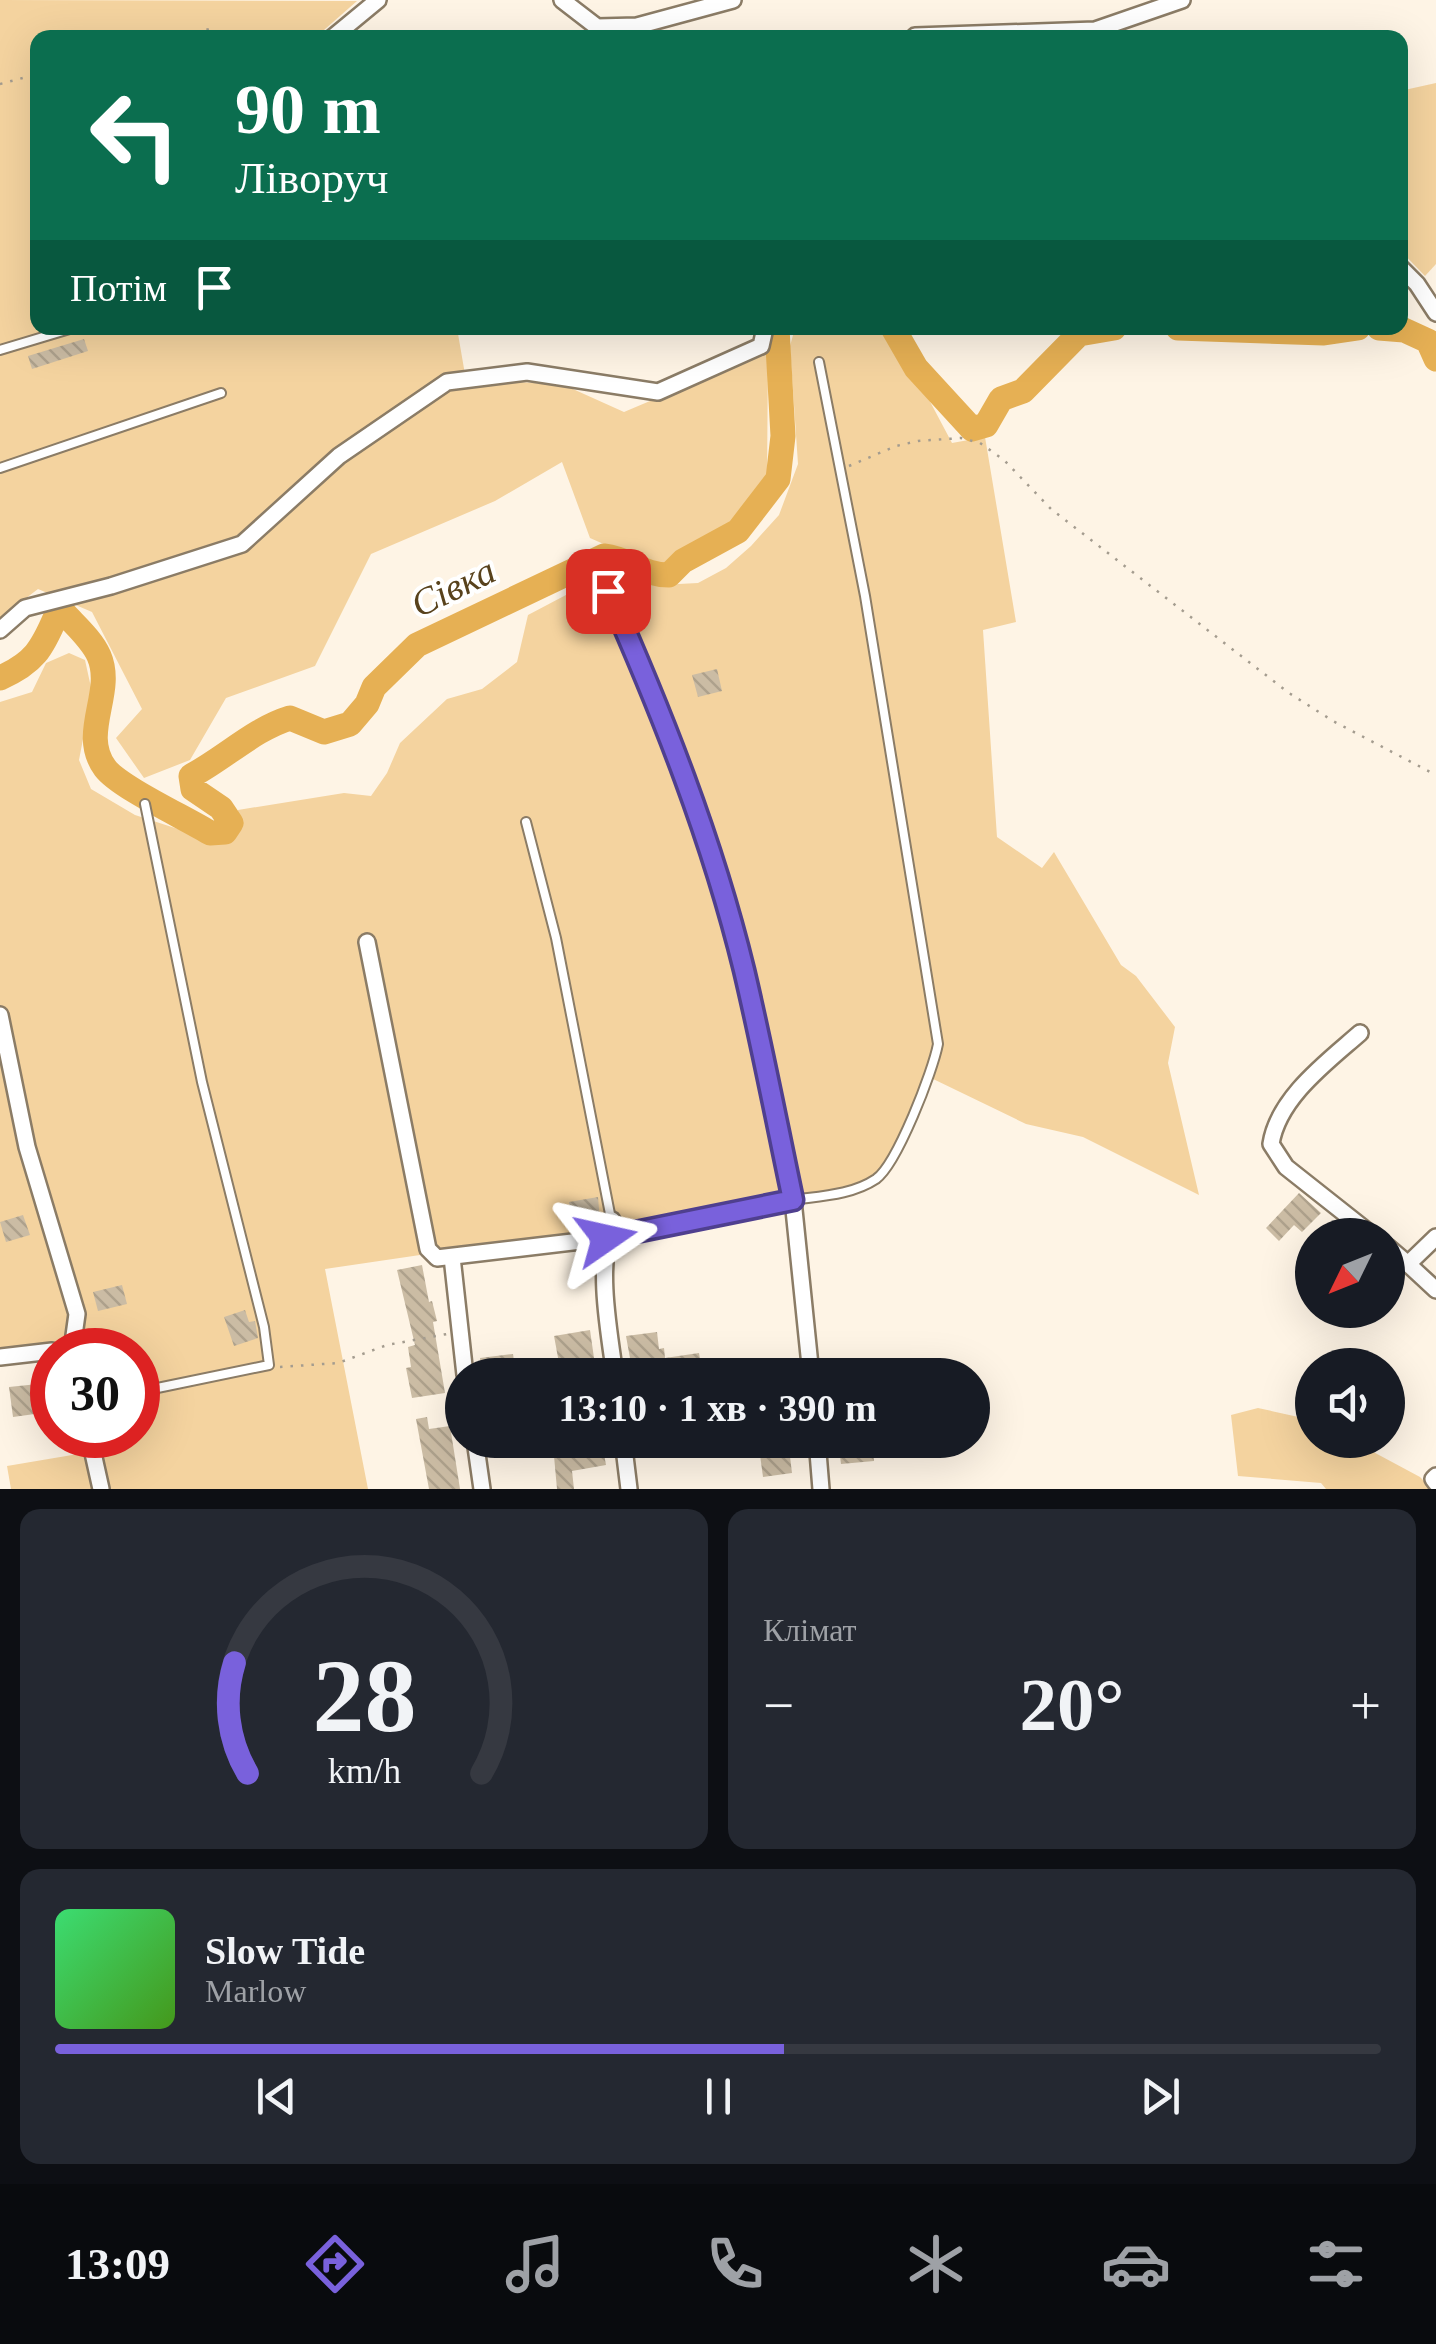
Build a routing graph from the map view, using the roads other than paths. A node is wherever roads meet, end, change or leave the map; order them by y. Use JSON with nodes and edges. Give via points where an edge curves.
{"nodes":[{"id":1,"x":378,"y":0,"type":"edge"},
{"id":2,"x":562,"y":0,"type":"edge"},
{"id":3,"x":733,"y":0,"type":"edge"},
{"id":4,"x":1182,"y":0,"type":"edge"},
{"id":5,"x":342,"y":30,"type":"edge"},
{"id":6,"x":1095,"y":30,"type":"edge"},
{"id":7,"x":1408,"y":275,"type":"edge"},
{"id":8,"x":1436,"y":313,"type":"edge"},
{"id":9,"x":50,"y":335,"type":"edge"},
{"id":10,"x":764,"y":335,"type":"edge"},
{"id":11,"x":0,"y":350,"type":"edge"},
{"id":12,"x":819,"y":362,"type":"dead end"},
{"id":13,"x":221,"y":393,"type":"dead end"},
{"id":14,"x":0,"y":468,"type":"edge"},
{"id":15,"x":608,"y":591,"type":"dead end"},
{"id":16,"x":0,"y":630,"type":"edge"},
{"id":17,"x":145,"y":804,"type":"dead end"},
{"id":18,"x":526,"y":822,"type":"dead end"},
{"id":19,"x":367,"y":942,"type":"dead end"},
{"id":20,"x":0,"y":1015,"type":"edge"},
{"id":21,"x":1360,"y":1033,"type":"dead end"},
{"id":22,"x":793,"y":1200,"type":"junction"},
{"id":23,"x":1350,"y":1218,"type":"edge"},
{"id":24,"x":612,"y":1220,"type":"joint"},
{"id":25,"x":1436,"y":1237,"type":"edge"},
{"id":26,"x":606,"y":1238,"type":"junction"},
{"id":27,"x":452,"y":1258,"type":"junction"},
{"id":28,"x":1405,"y":1261,"type":"edge"},
{"id":29,"x":1408,"y":1264,"type":"junction"},
{"id":30,"x":1436,"y":1290,"type":"edge"},
{"id":31,"x":75,"y":1328,"type":"edge"},
{"id":32,"x":30,"y":1353,"type":"edge"},
{"id":33,"x":0,"y":1357,"type":"edge"},
{"id":34,"x":464,"y":1358,"type":"edge"},
{"id":35,"x":613,"y":1358,"type":"edge"},
{"id":36,"x":809,"y":1358,"type":"edge"},
{"id":37,"x":160,"y":1387,"type":"edge"},
{"id":38,"x":94,"y":1458,"type":"edge"},
{"id":39,"x":478,"y":1458,"type":"edge"},
{"id":40,"x":625,"y":1458,"type":"edge"},
{"id":41,"x":818,"y":1458,"type":"edge"},
{"id":42,"x":101,"y":1489,"type":"edge"},
{"id":43,"x":482,"y":1489,"type":"edge"},
{"id":44,"x":629,"y":1489,"type":"edge"},
{"id":45,"x":821,"y":1489,"type":"edge"}],
"edges":[{"from":1,"to":5,"type":"street"},
{"from":2,"to":3,"type":"street","via":[[597,27],[637,26]]},
{"from":4,"to":6,"type":"street"},
{"from":7,"to":8,"type":"street"},
{"from":9,"to":11,"type":"lane"},
{"from":10,"to":16,"type":"street","via":[[761,346],[658,392],[527,372],[446,382],[339,456],[242,544],[25,608]]},
{"from":12,"to":22,"type":"lane","via":[[865,596],[938,1044],[933,1068],[880,1176],[856,1190]]},
{"from":13,"to":14,"type":"lane"},
{"from":15,"to":22,"type":"lane","via":[[716,870]]},
{"from":17,"to":37,"type":"lane","via":[[268,1365]]},
{"from":18,"to":24,"type":"lane"},
{"from":19,"to":27,"type":"street","via":[[428,1248],[437,1258]]},
{"from":20,"to":31,"type":"street","via":[[28,1147],[77,1314]]},
{"from":21,"to":23,"type":"street","via":[[1312,1076],[1274,1126],[1270,1144],[1286,1167]]},
{"from":22,"to":26,"type":"street"},
{"from":22,"to":36,"type":"street"},
{"from":24,"to":26,"type":"street"},
{"from":25,"to":29,"type":"street"},
{"from":26,"to":27,"type":"street"},
{"from":26,"to":35,"type":"street"},
{"from":27,"to":34,"type":"street"},
{"from":28,"to":29,"type":"street"},
{"from":29,"to":30,"type":"street"},
{"from":32,"to":33,"type":"street"},
{"from":38,"to":42,"type":"street"},
{"from":39,"to":43,"type":"street"},
{"from":40,"to":44,"type":"street"},
{"from":41,"to":45,"type":"street"}]}
